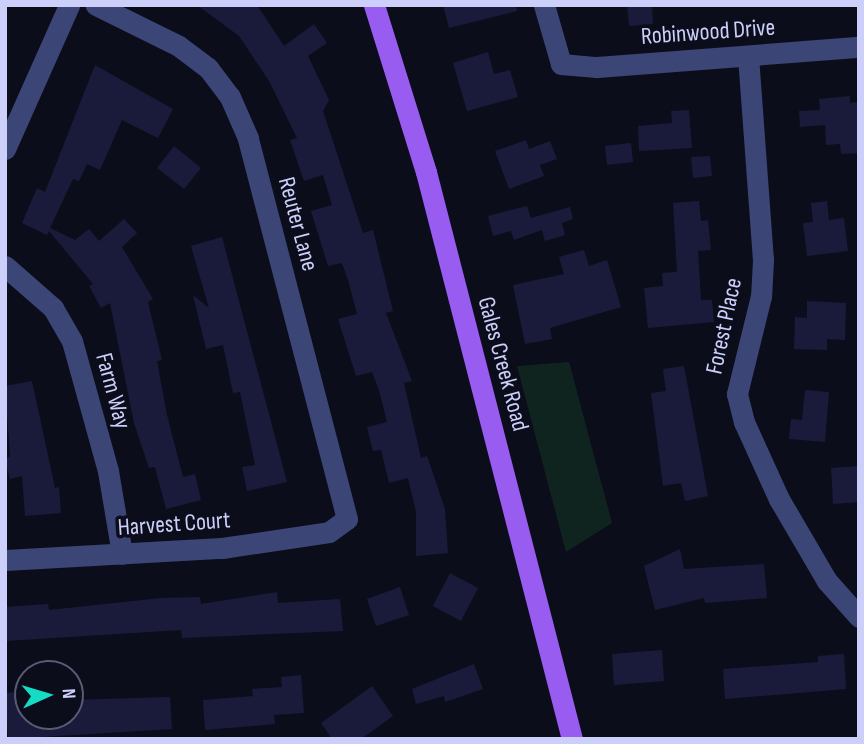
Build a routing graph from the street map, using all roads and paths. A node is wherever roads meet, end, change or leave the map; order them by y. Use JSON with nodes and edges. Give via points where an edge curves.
{"nodes":[{"id":1,"x":69,"y":5,"type":"edge"},
{"id":2,"x":96,"y":5,"type":"edge"},
{"id":3,"x":374,"y":5,"type":"edge"},
{"id":4,"x":544,"y":5,"type":"edge"},
{"id":5,"x":859,"y":47,"type":"edge"},
{"id":6,"x":748,"y":55,"type":"junction"},
{"id":7,"x":5,"y":149,"type":"edge"},
{"id":8,"x":5,"y":266,"type":"edge"},
{"id":9,"x":344,"y":526,"type":"joint"},
{"id":10,"x":122,"y":554,"type":"junction"},
{"id":11,"x":5,"y":560,"type":"edge"},
{"id":12,"x":859,"y":617,"type":"edge"},
{"id":13,"x":572,"y":739,"type":"edge"}],
"edges":[{"from":1,"to":7,"type":"street"},
{"from":2,"to":9,"type":"street","name":"Reuter Lane","via":[[179,46],[208,68],[230,97],[248,138],[346,513]]},
{"from":3,"to":13,"type":"main road","name":"Gales Creek Road","via":[[426,172]]},
{"from":4,"to":6,"type":"street","name":"Robinwood Drive","via":[[561,64],[597,67]]},
{"from":5,"to":6,"type":"street","name":"Robinwood Drive"},
{"from":6,"to":12,"type":"street","name":"Forest Place","via":[[763,260],[761,296],[737,394],[744,422],[779,499],[827,581]]},
{"from":8,"to":10,"type":"street","name":"Farm Way","via":[[53,308],[72,341],[108,471]]},
{"from":9,"to":10,"type":"street","name":"Harvest Court","via":[[222,548]]},
{"from":10,"to":11,"type":"street","name":"Harvest Court"}]}
